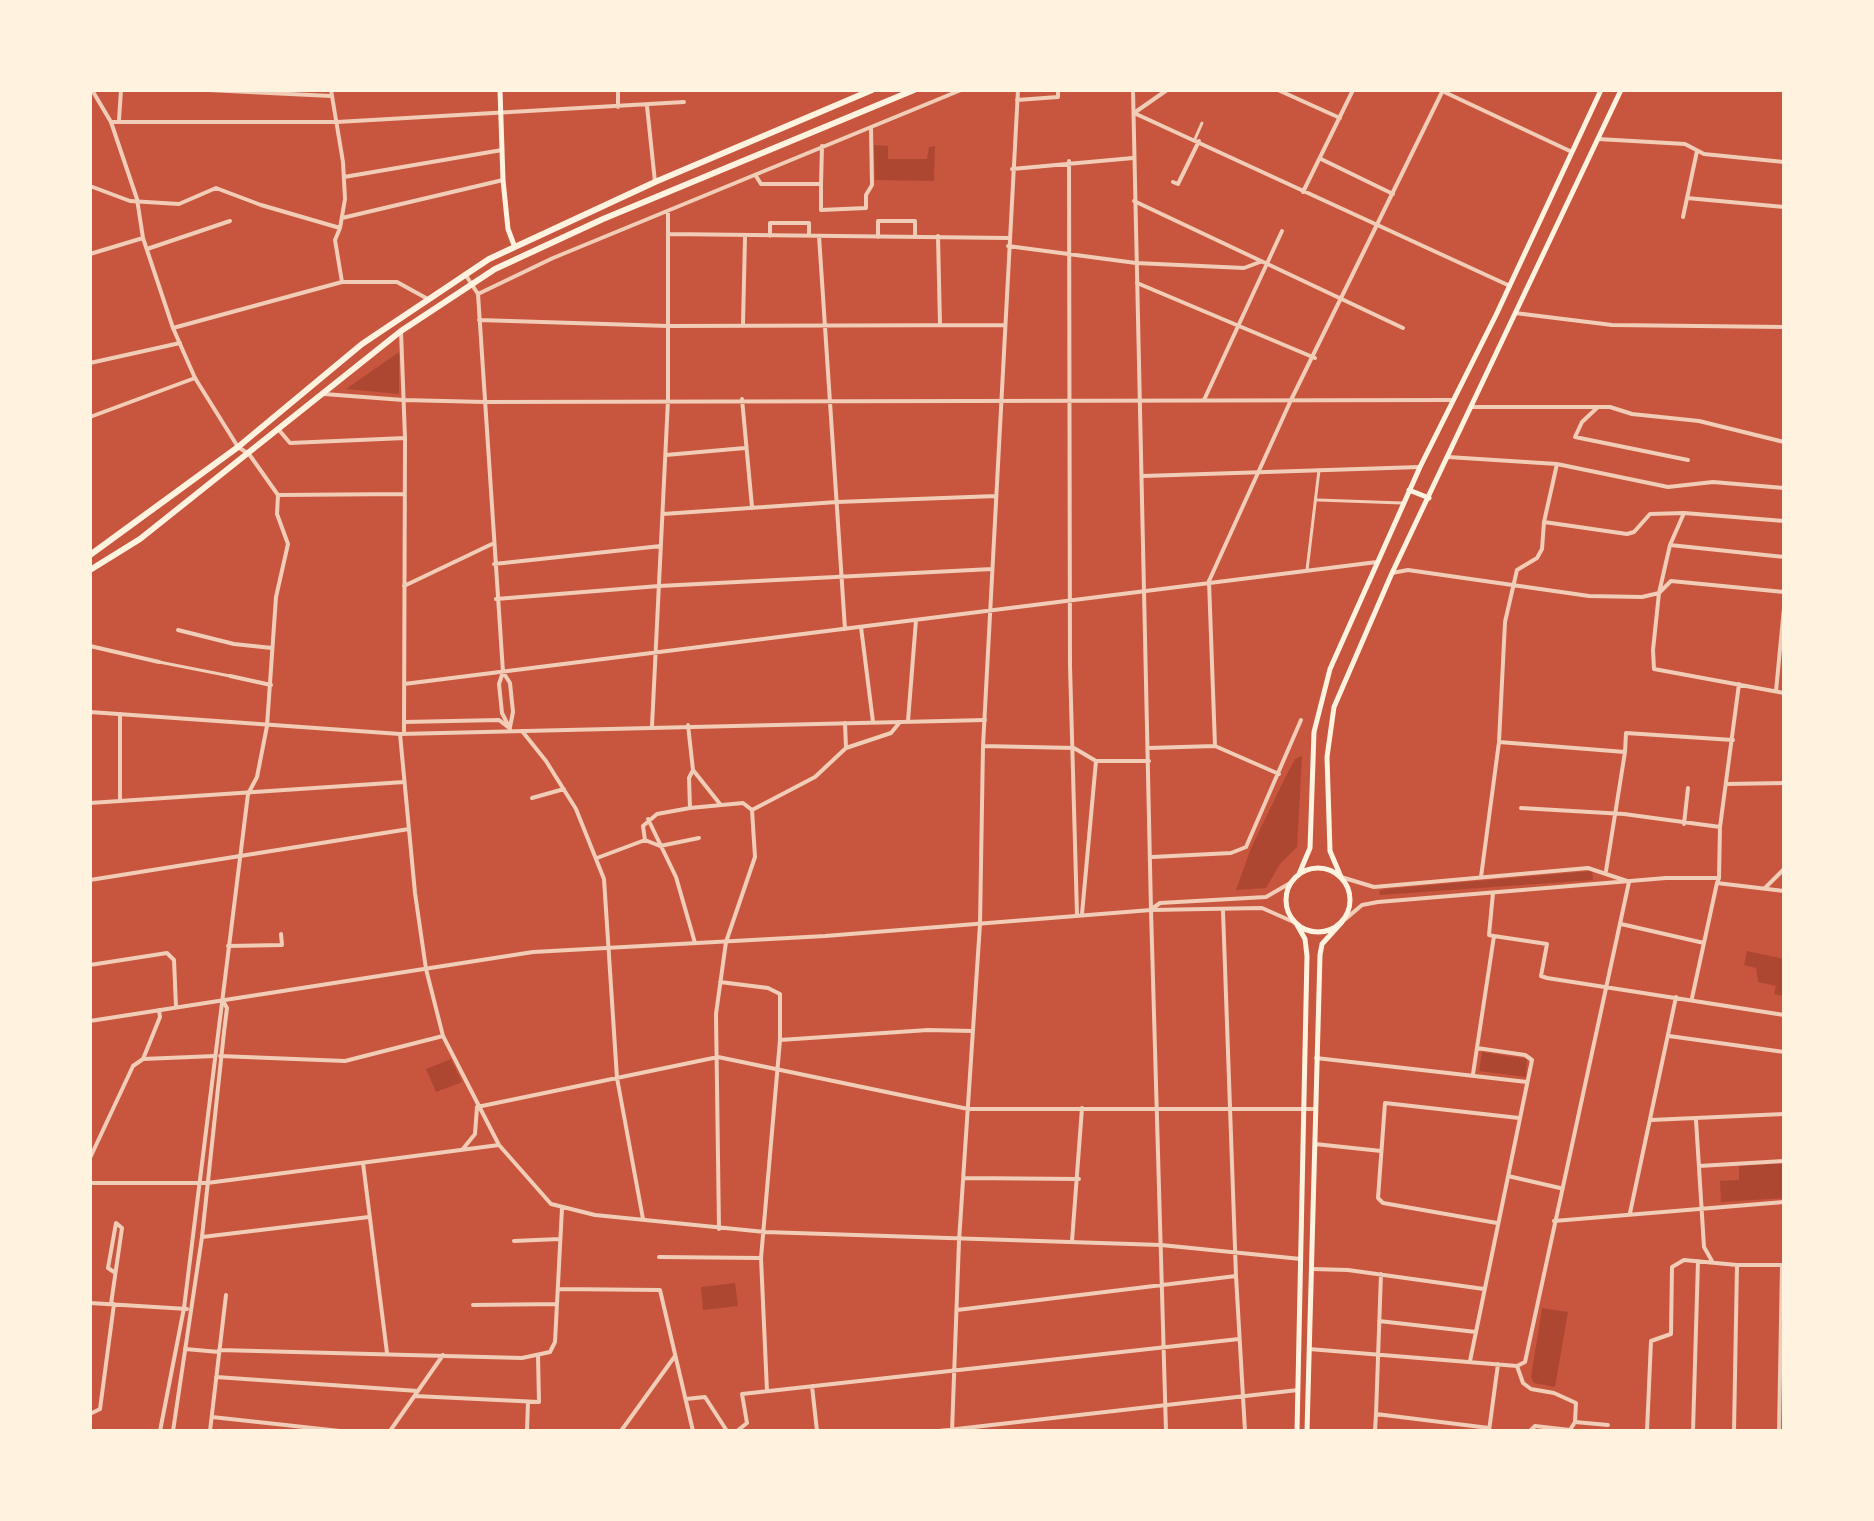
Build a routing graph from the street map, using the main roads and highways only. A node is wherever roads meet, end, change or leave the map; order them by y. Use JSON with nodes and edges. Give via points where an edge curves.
{"nodes":[{"id":1,"x":500,"y":90,"type":"edge"},
{"id":2,"x":870,"y":90,"type":"edge"},
{"id":3,"x":914,"y":90,"type":"edge"},
{"id":4,"x":1601,"y":90,"type":"edge"},
{"id":5,"x":1621,"y":90,"type":"edge"},
{"id":6,"x":514,"y":245,"type":"junction"},
{"id":7,"x":519,"y":256,"type":"junction"},
{"id":8,"x":1409,"y":490,"type":"junction"},
{"id":9,"x":1429,"y":498,"type":"junction"},
{"id":10,"x":90,"y":555,"type":"edge"},
{"id":11,"x":90,"y":570,"type":"edge"},
{"id":12,"x":1299,"y":874,"type":"junction"},
{"id":13,"x":1341,"y":877,"type":"junction"},
{"id":14,"x":1342,"y":922,"type":"junction"},
{"id":15,"x":1296,"y":923,"type":"junction"},
{"id":16,"x":1318,"y":1018,"type":"junction"},
{"id":17,"x":1305,"y":1020,"type":"junction"},
{"id":18,"x":1310,"y":1272,"type":"junction"},
{"id":19,"x":1301,"y":1274,"type":"junction"},
{"id":20,"x":1297,"y":1431,"type":"edge"},
{"id":21,"x":1307,"y":1431,"type":"edge"}],
"edges":[{"from":1,"to":6,"type":"main road","via":[[503,180]]},
{"from":2,"to":6,"type":"main road"},
{"from":3,"to":7,"type":"main road"},
{"from":4,"to":8,"type":"main road"},
{"from":5,"to":9,"type":"main road"},
{"from":6,"to":7,"type":"main road"},
{"from":6,"to":10,"type":"main road","via":[[362,344],[238,447]]},
{"from":7,"to":11,"type":"main road","via":[[401,331],[140,539]]},
{"from":8,"to":9,"type":"main road"},
{"from":8,"to":12,"type":"main road","via":[[1330,669],[1314,732],[1310,848]]},
{"from":9,"to":13,"type":"main road","via":[[1342,684],[1332,719],[1327,757],[1330,851]]},
{"from":12,"to":13,"type":"main road","via":[[1325,868]]},
{"from":12,"to":15,"type":"main road","via":[[1286,899]]},
{"from":13,"to":14,"type":"main road","via":[[1350,904]]},
{"from":14,"to":15,"type":"main road","via":[[1324,931]]},
{"from":14,"to":16,"type":"main road","via":[[1322,944]]},
{"from":15,"to":17,"type":"main road","via":[[1307,956]]},
{"from":16,"to":17,"type":"main road"},
{"from":16,"to":18,"type":"main road"},
{"from":17,"to":19,"type":"main road"},
{"from":18,"to":19,"type":"main road"},
{"from":18,"to":21,"type":"main road"},
{"from":19,"to":20,"type":"main road"}]}
